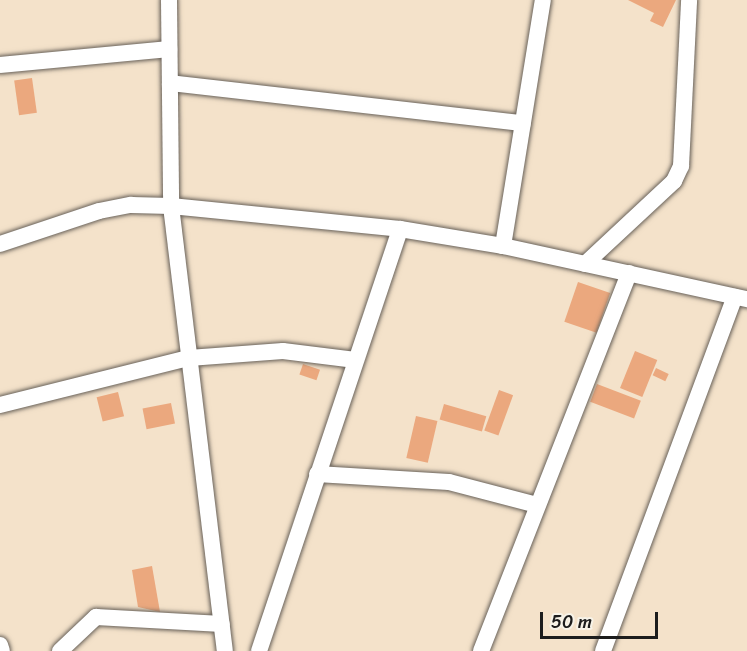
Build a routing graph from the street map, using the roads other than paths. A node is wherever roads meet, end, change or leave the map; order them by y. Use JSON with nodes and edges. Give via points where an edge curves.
{"nodes":[{"id":1,"x":169,"y":0,"type":"edge"},
{"id":2,"x":543,"y":0,"type":"edge"},
{"id":3,"x":689,"y":0,"type":"edge"},
{"id":4,"x":169,"y":49,"type":"junction"},
{"id":5,"x":0,"y":65,"type":"edge"},
{"id":6,"x":170,"y":83,"type":"junction"},
{"id":7,"x":523,"y":123,"type":"junction"},
{"id":8,"x":171,"y":206,"type":"junction"},
{"id":9,"x":399,"y":230,"type":"junction"},
{"id":10,"x":0,"y":244,"type":"edge"},
{"id":11,"x":503,"y":246,"type":"junction"},
{"id":12,"x":585,"y":264,"type":"junction"},
{"id":13,"x":629,"y":273,"type":"junction"},
{"id":14,"x":741,"y":298,"type":"edge"},
{"id":15,"x":189,"y":358,"type":"junction"},
{"id":16,"x":355,"y":360,"type":"junction"},
{"id":17,"x":0,"y":405,"type":"edge"},
{"id":18,"x":318,"y":474,"type":"junction"},
{"id":19,"x":537,"y":505,"type":"junction"},
{"id":20,"x":222,"y":624,"type":"junction"},
{"id":21,"x":0,"y":645,"type":"edge"},
{"id":22,"x":2,"y":651,"type":"edge"},
{"id":23,"x":60,"y":651,"type":"edge"},
{"id":24,"x":225,"y":651,"type":"edge"},
{"id":25,"x":259,"y":651,"type":"edge"},
{"id":26,"x":481,"y":651,"type":"edge"},
{"id":27,"x":603,"y":651,"type":"edge"}],
"edges":[{"from":1,"to":4,"type":"street"},
{"from":2,"to":7,"type":"street"},
{"from":3,"to":12,"type":"street","via":[[681,166],[674,181]]},
{"from":4,"to":5,"type":"street"},
{"from":4,"to":6,"type":"street"},
{"from":6,"to":7,"type":"street"},
{"from":6,"to":8,"type":"street"},
{"from":7,"to":11,"type":"street"},
{"from":8,"to":9,"type":"street"},
{"from":8,"to":10,"type":"street","via":[[131,205],[99,211]]},
{"from":8,"to":15,"type":"street"},
{"from":9,"to":11,"type":"street"},
{"from":9,"to":16,"type":"street"},
{"from":11,"to":12,"type":"street"},
{"from":12,"to":13,"type":"street"},
{"from":13,"to":14,"type":"street"},
{"from":13,"to":19,"type":"street"},
{"from":14,"to":27,"type":"street"},
{"from":15,"to":16,"type":"street","via":[[283,351]]},
{"from":15,"to":17,"type":"street"},
{"from":15,"to":20,"type":"street"},
{"from":16,"to":18,"type":"street"},
{"from":18,"to":19,"type":"street","via":[[449,482]]},
{"from":18,"to":25,"type":"street"},
{"from":19,"to":26,"type":"street"},
{"from":20,"to":23,"type":"street","via":[[96,617]]},
{"from":20,"to":24,"type":"street"},
{"from":21,"to":22,"type":"street"}]}
